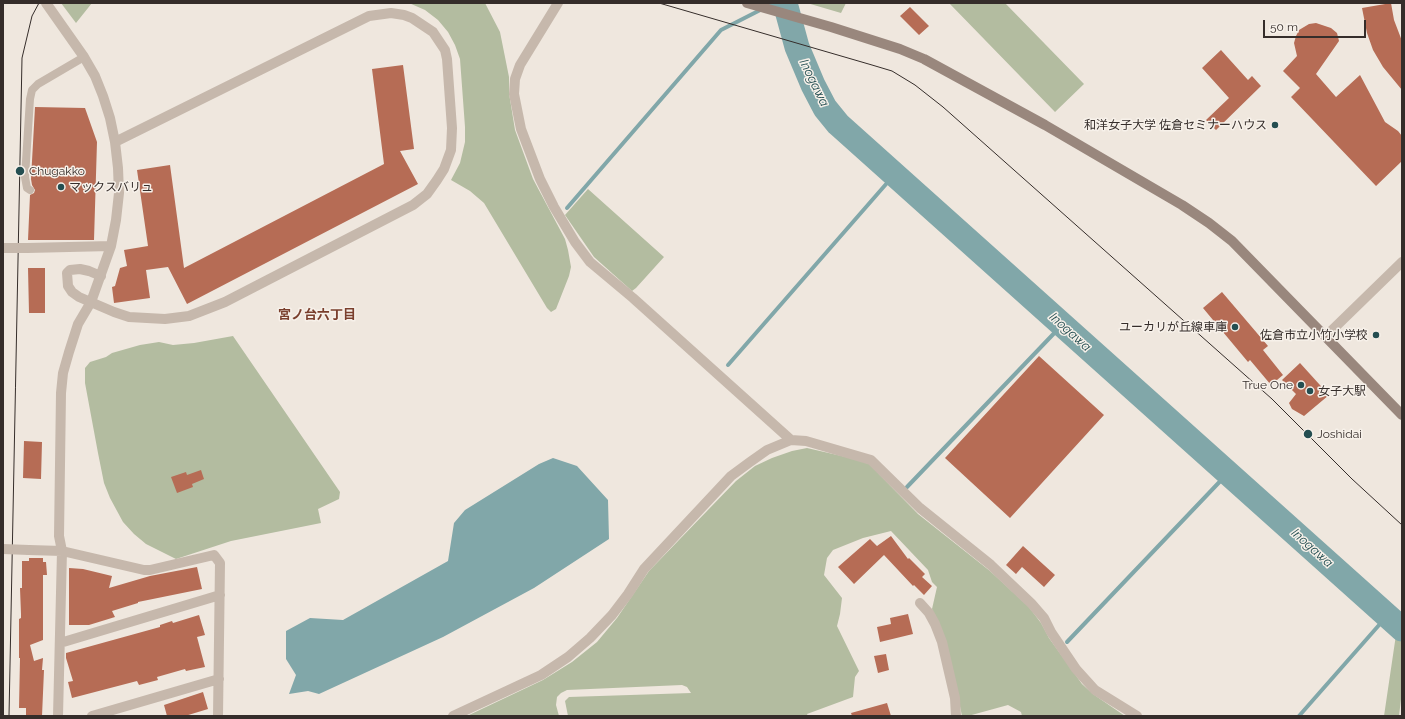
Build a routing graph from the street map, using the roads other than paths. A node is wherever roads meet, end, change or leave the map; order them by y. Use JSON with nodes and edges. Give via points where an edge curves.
{"nodes":[{"id":1,"x":46,"y":3,"type":"edge"},
{"id":2,"x":558,"y":3,"type":"edge"},
{"id":3,"x":747,"y":3,"type":"edge"},
{"id":4,"x":84,"y":57,"type":"junction"},
{"id":5,"x":115,"y":142,"type":"junction"},
{"id":6,"x":30,"y":190,"type":"dead end"},
{"id":7,"x":111,"y":246,"type":"junction"},
{"id":8,"x":3,"y":248,"type":"edge"},
{"id":9,"x":1402,"y":262,"type":"edge"},
{"id":10,"x":101,"y":276,"type":"junction"},
{"id":11,"x":91,"y":302,"type":"junction"},
{"id":12,"x":1326,"y":336,"type":"junction"},
{"id":13,"x":1402,"y":415,"type":"edge"},
{"id":14,"x":791,"y":440,"type":"junction"},
{"id":15,"x":3,"y":549,"type":"edge"},
{"id":16,"x":62,"y":551,"type":"junction"},
{"id":17,"x":220,"y":595,"type":"junction"},
{"id":18,"x":920,"y":603,"type":"dead end"},
{"id":19,"x":60,"y":643,"type":"junction"},
{"id":20,"x":219,"y":679,"type":"junction"},
{"id":21,"x":58,"y":716,"type":"edge"},
{"id":22,"x":92,"y":716,"type":"edge"},
{"id":23,"x":218,"y":716,"type":"edge"},
{"id":24,"x":453,"y":716,"type":"edge"},
{"id":25,"x":956,"y":716,"type":"edge"},
{"id":26,"x":1137,"y":716,"type":"edge"}],
"edges":[{"from":1,"to":4,"type":"street"},
{"from":2,"to":14,"type":"street","via":[[520,65],[515,79],[514,94],[521,129],[554,207],[590,262],[634,298]]},
{"from":3,"to":12,"type":"street","via":[[831,27],[924,59],[1045,125],[1182,204],[1232,241]]},
{"from":4,"to":5,"type":"street","via":[[103,96]]},
{"from":4,"to":6,"type":"lane","via":[[32,90],[25,177],[27,188]]},
{"from":5,"to":7,"type":"street","via":[[119,193]]},
{"from":5,"to":11,"type":"street","via":[[368,16],[391,13],[412,18],[433,32],[448,59],[451,150],[437,180],[427,194],[413,205],[225,302],[194,314],[164,319],[129,317]]},
{"from":7,"to":8,"type":"street","bridge":true},
{"from":7,"to":10,"type":"street"},
{"from":9,"to":12,"type":"street"},
{"from":10,"to":11,"type":"street"},
{"from":10,"to":11,"type":"street","via":[[80,269],[67,273],[68,286],[72,292]]},
{"from":11,"to":16,"type":"street","via":[[78,324],[60,393],[59,536]]},
{"from":12,"to":13,"type":"street"},
{"from":14,"to":24,"type":"street","via":[[767,450],[731,476],[644,569],[612,615],[568,657],[541,675]]},
{"from":14,"to":26,"type":"street","via":[[806,441],[871,460],[920,508],[991,565],[1031,603],[1044,618],[1076,669],[1095,690]]},
{"from":15,"to":16,"type":"street","bridge":true},
{"from":16,"to":17,"type":"street","via":[[144,570],[214,555],[220,564]]},
{"from":16,"to":19,"type":"street"},
{"from":17,"to":19,"type":"street"},
{"from":17,"to":20,"type":"street"},
{"from":18,"to":25,"type":"street","via":[[936,624],[942,642],[955,698]]},
{"from":19,"to":21,"type":"street"},
{"from":20,"to":22,"type":"street"},
{"from":20,"to":23,"type":"street"}]}
